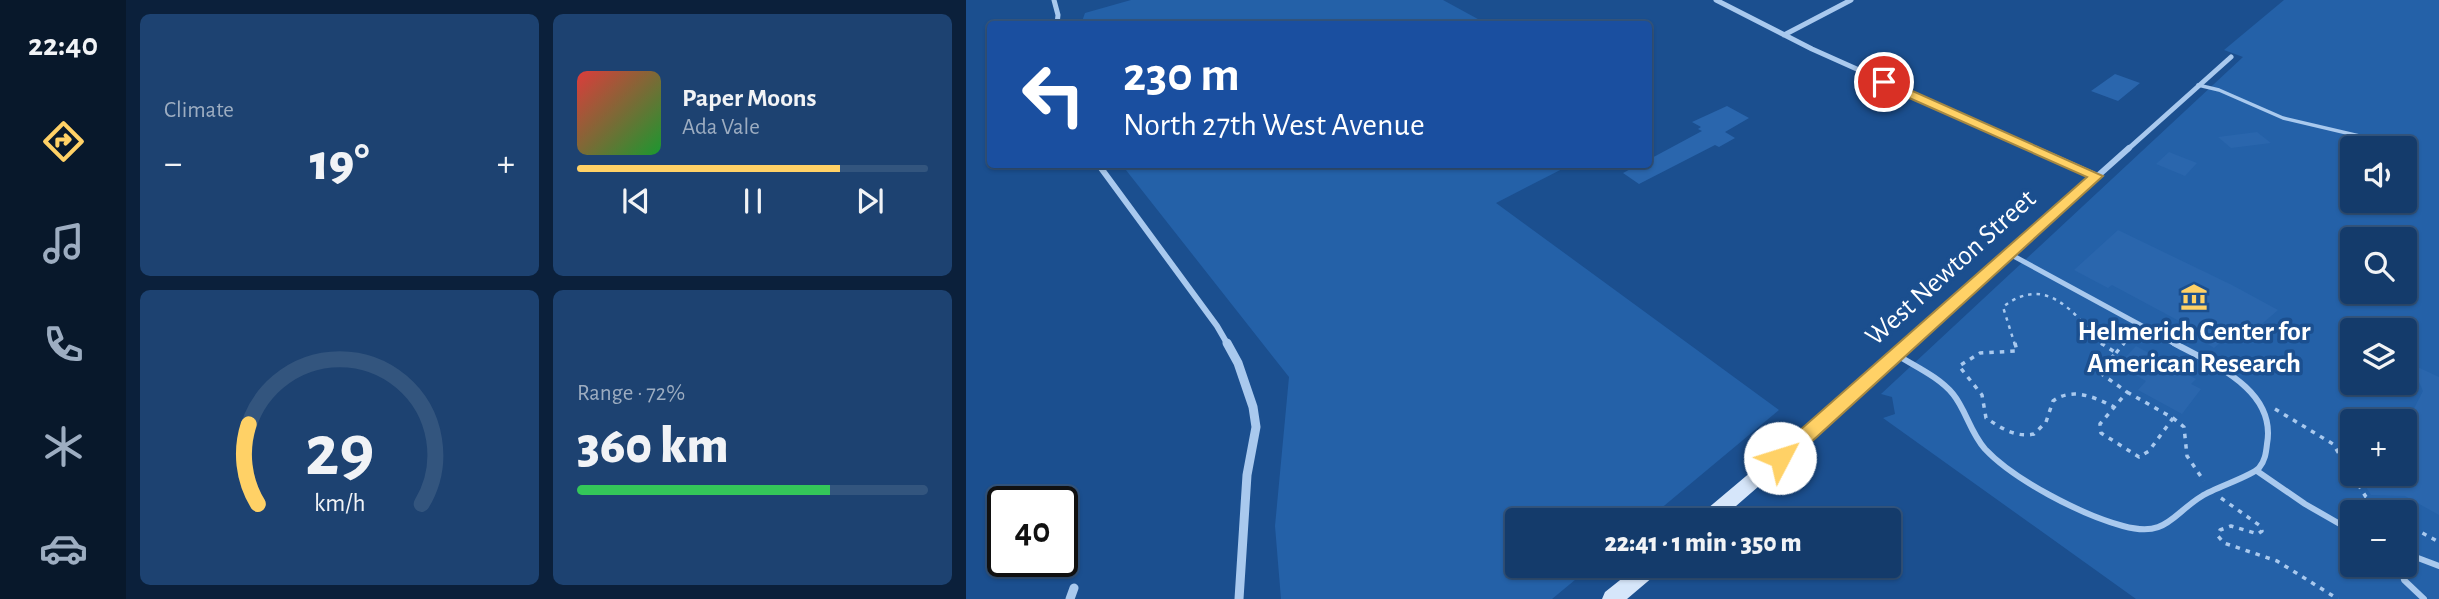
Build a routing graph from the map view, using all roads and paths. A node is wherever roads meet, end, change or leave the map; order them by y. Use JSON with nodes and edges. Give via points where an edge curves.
{"nodes":[{"id":1,"x":1054,"y":0,"type":"edge"},
{"id":2,"x":1716,"y":0,"type":"edge"},
{"id":3,"x":1851,"y":0,"type":"edge"},
{"id":4,"x":1057,"y":21,"type":"edge"},
{"id":5,"x":1784,"y":35,"type":"junction"},
{"id":6,"x":2231,"y":57,"type":"dead end"},
{"id":7,"x":2198,"y":85,"type":"junction"},
{"id":8,"x":2360,"y":136,"type":"edge"},
{"id":9,"x":1101,"y":168,"type":"edge"},
{"id":10,"x":2096,"y":176,"type":"junction"},
{"id":11,"x":2008,"y":253,"type":"junction"},
{"id":12,"x":2139,"y":325,"type":"junction"},
{"id":13,"x":2116,"y":353,"type":"junction"},
{"id":14,"x":1896,"y":354,"type":"junction"},
{"id":15,"x":2127,"y":392,"type":"junction"},
{"id":16,"x":2269,"y":404,"type":"dead end"},
{"id":17,"x":1839,"y":407,"type":"joint"},
{"id":18,"x":2114,"y":407,"type":"junction"},
{"id":19,"x":2173,"y":418,"type":"junction"},
{"id":20,"x":2258,"y":471,"type":"junction"},
{"id":21,"x":2212,"y":490,"type":"junction"},
{"id":22,"x":2370,"y":500,"type":"edge"},
{"id":23,"x":1721,"y":508,"type":"edge"},
{"id":24,"x":2340,"y":524,"type":"edge"},
{"id":25,"x":2417,"y":530,"type":"edge"},
{"id":26,"x":2439,"y":542,"type":"edge"},
{"id":27,"x":2417,"y":558,"type":"edge"},
{"id":28,"x":2439,"y":566,"type":"edge"},
{"id":29,"x":2403,"y":577,"type":"edge"},
{"id":30,"x":1637,"y":578,"type":"edge"},
{"id":31,"x":1074,"y":588,"type":"dead end"},
{"id":32,"x":1070,"y":599,"type":"edge"},
{"id":33,"x":1239,"y":599,"type":"edge"},
{"id":34,"x":1612,"y":599,"type":"edge"},
{"id":35,"x":2338,"y":599,"type":"edge"},
{"id":36,"x":2424,"y":599,"type":"edge"}],
"edges":[{"from":1,"to":4,"type":"street"},
{"from":2,"to":5,"type":"street"},
{"from":3,"to":5,"type":"street"},
{"from":5,"to":10,"type":"street"},
{"from":6,"to":7,"type":"street","name":"West Newton Street"},
{"from":7,"to":8,"type":"lane","via":[[2283,118]]},
{"from":7,"to":10,"type":"street","name":"West Newton Street"},
{"from":9,"to":33,"type":"street","via":[[1217,326],[1238,363],[1253,407],[1256,427],[1247,475]]},
{"from":10,"to":11,"type":"street","name":"West Newton Street"},
{"from":11,"to":12,"type":"lane"},
{"from":11,"to":14,"type":"street","name":"West Newton Street"},
{"from":12,"to":13,"type":"path"},
{"from":12,"to":20,"type":"lane","via":[[2237,378],[2262,407],[2269,435]]},
{"from":13,"to":15,"type":"path","via":[[2102,368],[2103,375]]},
{"from":13,"to":18,"type":"path","via":[[2103,346],[2069,307],[2035,292],[2017,296],[2003,307],[2017,351],[1984,351],[1970,355],[1959,366],[1983,392],[1986,418],[2015,436],[2032,435],[2045,425],[2052,403],[2060,396],[2095,398]]},
{"from":14,"to":17,"type":"street","name":"West Newton Street"},
{"from":14,"to":21,"type":"lane","via":[[1955,396],[1971,430],[1987,450],[2057,500],[2123,526],[2148,530],[2173,521]]},
{"from":15,"to":18,"type":"path"},
{"from":15,"to":19,"type":"path"},
{"from":16,"to":22,"type":"path","via":[[2333,444]]},
{"from":17,"to":23,"type":"street","name":"West Newton Street"},
{"from":18,"to":19,"type":"path","via":[[2100,424],[2101,433],[2139,457]]},
{"from":19,"to":21,"type":"path","via":[[2184,426],[2182,445],[2194,470]]},
{"from":20,"to":21,"type":"lane"},
{"from":20,"to":24,"type":"lane"},
{"from":21,"to":35,"type":"path","via":[[2262,531],[2258,534],[2231,526],[2220,530],[2218,536],[2224,543],[2277,561]]},
{"from":25,"to":26,"type":"path"},
{"from":27,"to":28,"type":"lane"},
{"from":29,"to":36,"type":"lane"},
{"from":30,"to":34,"type":"street"},
{"from":31,"to":32,"type":"street"}]}
